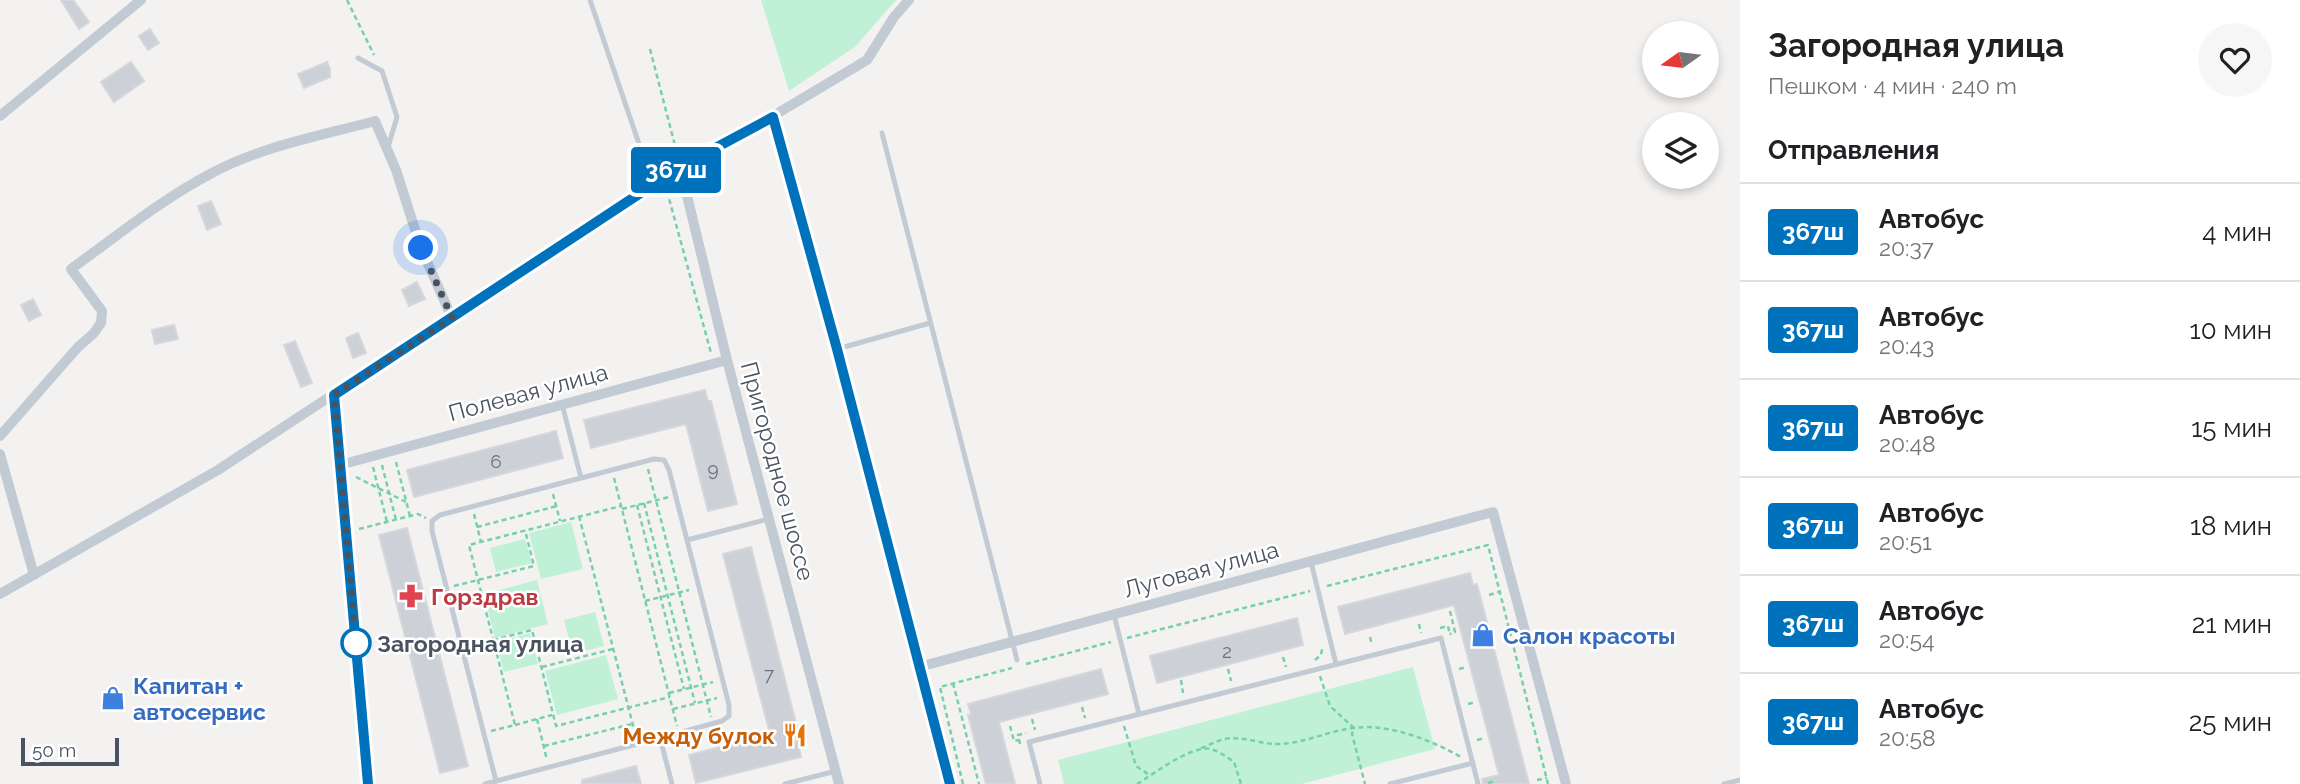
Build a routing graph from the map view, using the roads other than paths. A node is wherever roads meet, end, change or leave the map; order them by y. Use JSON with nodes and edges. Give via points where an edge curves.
{"nodes":[{"id":1,"x":141,"y":0,"type":"edge"},
{"id":2,"x":590,"y":0,"type":"edge"},
{"id":3,"x":909,"y":0,"type":"edge"},
{"id":4,"x":358,"y":58,"type":"dead end"},
{"id":5,"x":0,"y":116,"type":"edge"},
{"id":6,"x":773,"y":117,"type":"junction"},
{"id":7,"x":882,"y":133,"type":"dead end"},
{"id":8,"x":387,"y":150,"type":"junction"},
{"id":9,"x":680,"y":167,"type":"junction"},
{"id":10,"x":653,"y":185,"type":"junction"},
{"id":11,"x":452,"y":318,"type":"junction"},
{"id":12,"x":930,"y":323,"type":"junction"},
{"id":13,"x":837,"y":349,"type":"junction"},
{"id":14,"x":727,"y":360,"type":"junction"},
{"id":15,"x":334,"y":395,"type":"junction"},
{"id":16,"x":562,"y":404,"type":"junction"},
{"id":17,"x":0,"y":436,"type":"edge"},
{"id":18,"x":0,"y":454,"type":"edge"},
{"id":19,"x":340,"y":465,"type":"junction"},
{"id":20,"x":581,"y":478,"type":"junction"},
{"id":21,"x":769,"y":519,"type":"junction"},
{"id":22,"x":687,"y":540,"type":"junction"},
{"id":23,"x":1311,"y":561,"type":"junction"},
{"id":24,"x":34,"y":575,"type":"junction"},
{"id":25,"x":0,"y":594,"type":"edge"},
{"id":26,"x":1114,"y":614,"type":"junction"},
{"id":27,"x":1012,"y":642,"type":"junction"},
{"id":28,"x":1017,"y":660,"type":"dead end"},
{"id":29,"x":1336,"y":664,"type":"junction"},
{"id":30,"x":919,"y":667,"type":"junction"},
{"id":31,"x":1139,"y":714,"type":"junction"},
{"id":32,"x":660,"y":738,"type":"junction"},
{"id":33,"x":1473,"y":763,"type":"junction"},
{"id":34,"x":836,"y":771,"type":"junction"},
{"id":35,"x":1740,"y":780,"type":"edge"},
{"id":36,"x":496,"y":781,"type":"junction"},
{"id":37,"x":369,"y":784,"type":"edge"},
{"id":38,"x":485,"y":784,"type":"edge"},
{"id":39,"x":672,"y":784,"type":"edge"},
{"id":40,"x":785,"y":784,"type":"edge"},
{"id":41,"x":839,"y":784,"type":"edge"},
{"id":42,"x":950,"y":784,"type":"edge"},
{"id":43,"x":1040,"y":784,"type":"edge"},
{"id":44,"x":1390,"y":784,"type":"edge"},
{"id":45,"x":1478,"y":784,"type":"edge"},
{"id":46,"x":1566,"y":784,"type":"edge"},
{"id":47,"x":1724,"y":784,"type":"edge"}],
"edges":[{"from":1,"to":5,"type":"street"},
{"from":2,"to":10,"type":"lane"},
{"from":3,"to":6,"type":"street","via":[[867,60]]},
{"from":4,"to":8,"type":"lane","via":[[382,71],[397,117]]},
{"from":6,"to":9,"type":"street"},
{"from":6,"to":13,"type":"street"},
{"from":7,"to":12,"type":"lane"},
{"from":8,"to":11,"type":"street","via":[[421,248]]},
{"from":8,"to":17,"type":"street","via":[[374,121],[261,152],[178,193],[72,269],[102,311],[101,323]]},
{"from":9,"to":10,"type":"street"},
{"from":9,"to":14,"type":"street","name":"Пригородное шоссе"},
{"from":10,"to":11,"type":"street"},
{"from":11,"to":15,"type":"street"},
{"from":12,"to":13,"type":"lane"},
{"from":12,"to":27,"type":"lane"},
{"from":13,"to":30,"type":"street"},
{"from":14,"to":16,"type":"street","name":"Полевая улица"},
{"from":14,"to":21,"type":"street","name":"Пригородное шоссе"},
{"from":15,"to":19,"type":"street"},
{"from":15,"to":24,"type":"street","via":[[218,470]]},
{"from":16,"to":19,"type":"street","name":"Полевая улица"},
{"from":16,"to":20,"type":"lane"},
{"from":18,"to":24,"type":"street"},
{"from":19,"to":37,"type":"street"},
{"from":20,"to":22,"type":"lane","via":[[664,460]]},
{"from":20,"to":36,"type":"lane","via":[[440,515],[432,521]]},
{"from":21,"to":22,"type":"lane"},
{"from":21,"to":34,"type":"street","name":"Пригородное шоссе"},
{"from":22,"to":32,"type":"lane","via":[[730,716]]},
{"from":23,"to":26,"type":"street","name":"Луговая улица"},
{"from":23,"to":29,"type":"lane"},
{"from":23,"to":46,"type":"street","name":"Луговая улица","via":[[1493,512]]},
{"from":24,"to":25,"type":"street"},
{"from":26,"to":27,"type":"street","name":"Луговая улица"},
{"from":26,"to":31,"type":"lane"},
{"from":27,"to":28,"type":"lane"},
{"from":27,"to":30,"type":"street","name":"Луговая улица"},
{"from":29,"to":31,"type":"lane"},
{"from":29,"to":33,"type":"lane","via":[[1441,638]]},
{"from":30,"to":42,"type":"street"},
{"from":31,"to":43,"type":"lane","via":[[1029,742]]},
{"from":32,"to":36,"type":"lane"},
{"from":32,"to":39,"type":"lane"},
{"from":33,"to":44,"type":"lane"},
{"from":33,"to":45,"type":"lane"},
{"from":34,"to":40,"type":"lane"},
{"from":34,"to":41,"type":"street","name":"Пригородное шоссе"},
{"from":35,"to":47,"type":"lane"},
{"from":36,"to":38,"type":"lane"}]}
